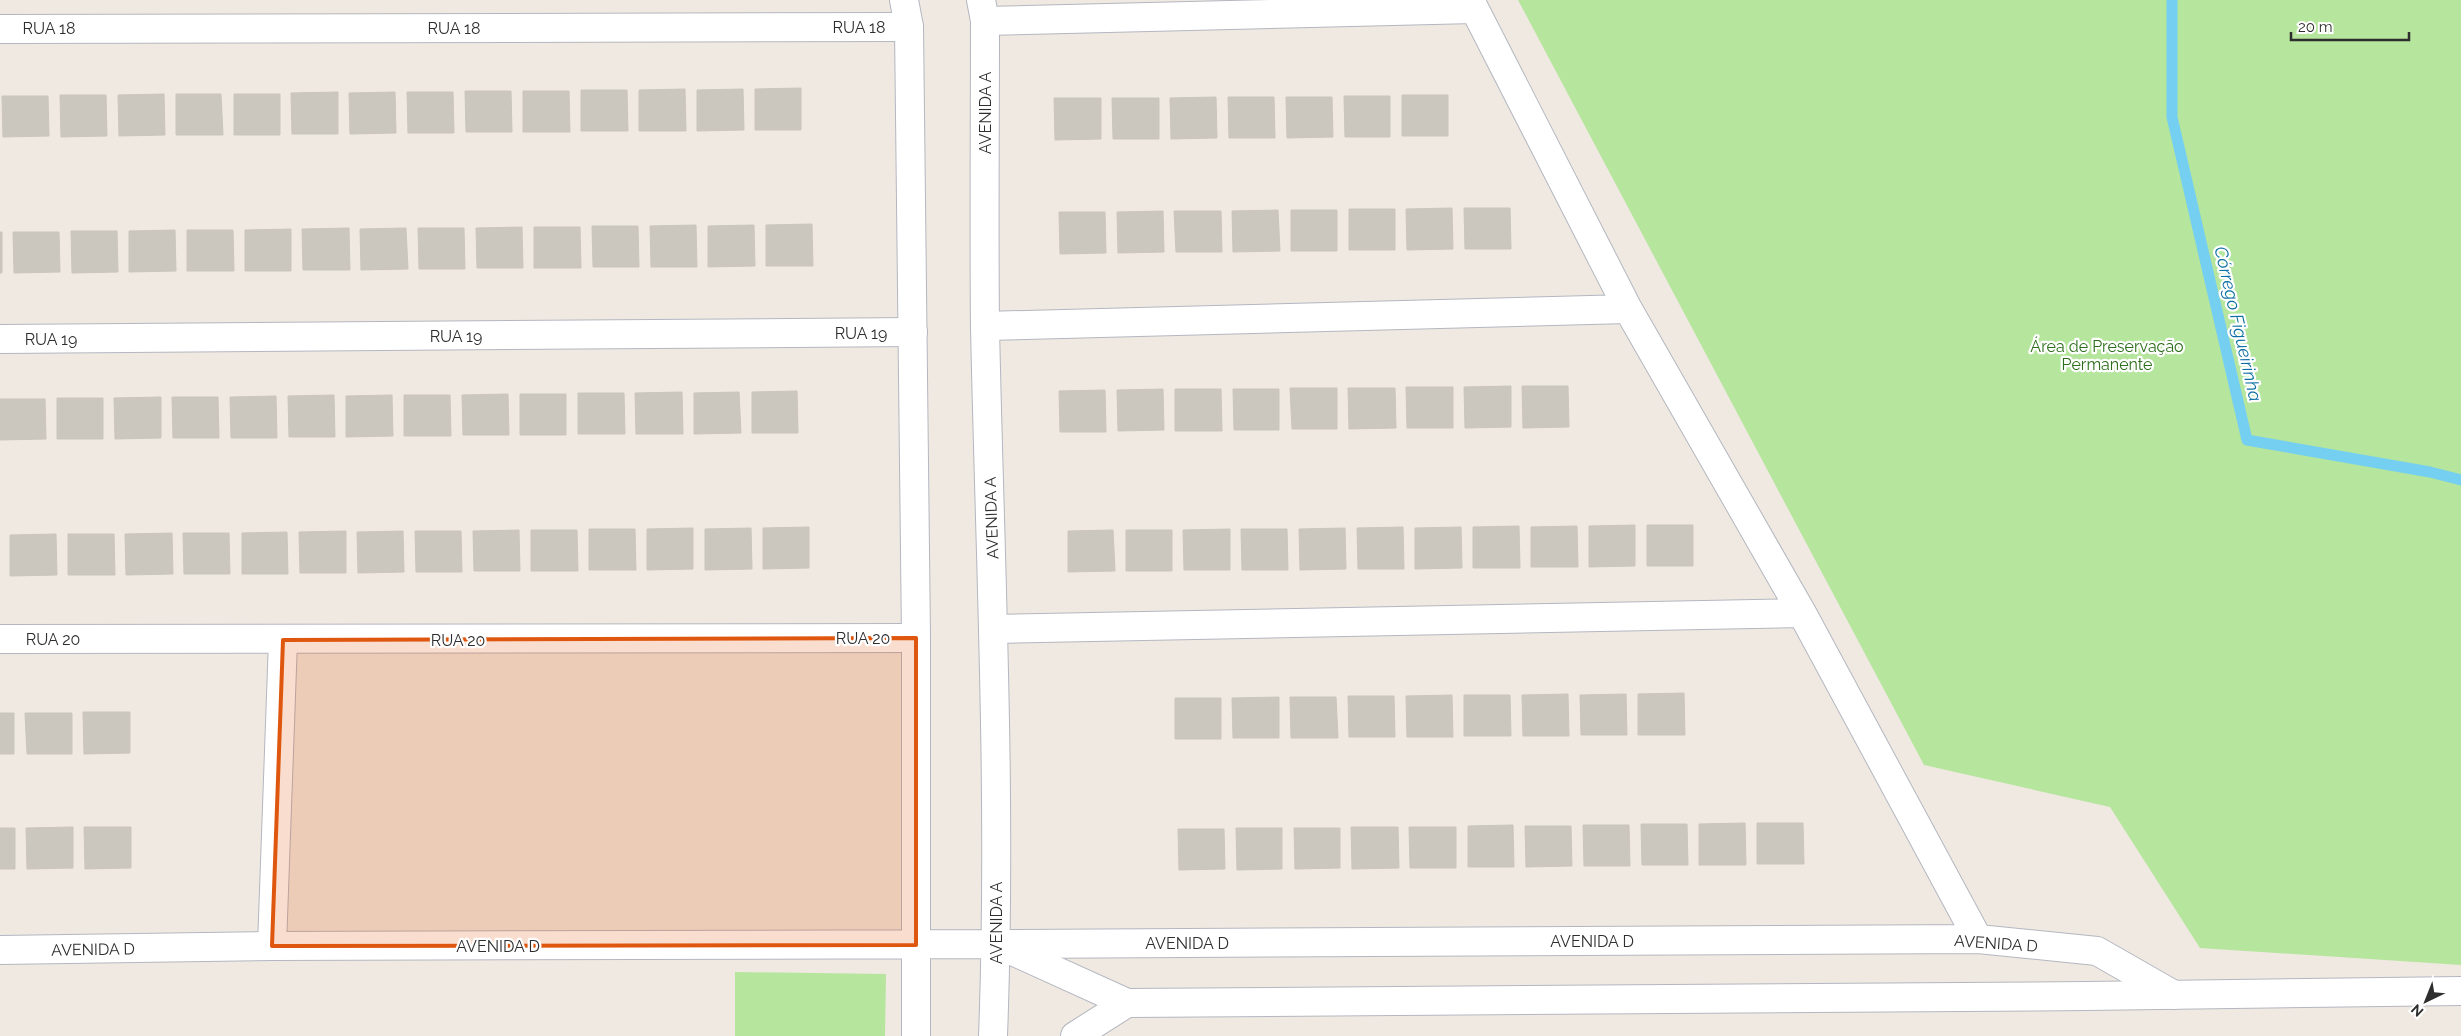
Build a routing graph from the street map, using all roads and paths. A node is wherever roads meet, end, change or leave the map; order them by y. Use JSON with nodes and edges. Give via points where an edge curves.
{"nodes":[{"id":1,"x":904,"y":0,"type":"edge"},
{"id":2,"x":1472,"y":5,"type":"edge"},
{"id":3,"x":983,"y":10,"type":"edge"},
{"id":4,"x":909,"y":26,"type":"junction"},
{"id":5,"x":0,"y":29,"type":"edge"},
{"id":6,"x":1628,"y":309,"type":"junction"},
{"id":7,"x":985,"y":326,"type":"junction"},
{"id":8,"x":912,"y":332,"type":"junction"},
{"id":9,"x":0,"y":339,"type":"edge"},
{"id":10,"x":1802,"y":612,"type":"junction"},
{"id":11,"x":994,"y":629,"type":"junction"},
{"id":12,"x":916,"y":638,"type":"junction"},
{"id":13,"x":0,"y":639,"type":"edge"},
{"id":14,"x":283,"y":640,"type":"junction"},
{"id":15,"x":1978,"y":939,"type":"junction"},
{"id":16,"x":997,"y":944,"type":"junction"},
{"id":17,"x":916,"y":945,"type":"junction"},
{"id":18,"x":272,"y":946,"type":"junction"},
{"id":19,"x":0,"y":950,"type":"edge"},
{"id":20,"x":2461,"y":991,"type":"edge"},
{"id":21,"x":2174,"y":995,"type":"junction"},
{"id":22,"x":1127,"y":1003,"type":"junction"},
{"id":23,"x":916,"y":1036,"type":"edge"},
{"id":24,"x":993,"y":1036,"type":"edge"},
{"id":25,"x":1075,"y":1036,"type":"edge"}],
"edges":[{"from":1,"to":4,"type":"street"},
{"from":2,"to":3,"type":"street"},
{"from":2,"to":6,"type":"street"},
{"from":3,"to":7,"type":"street","name":"AVENIDA A"},
{"from":4,"to":5,"type":"street","name":"RUA 18"},
{"from":4,"to":8,"type":"street"},
{"from":6,"to":7,"type":"street"},
{"from":6,"to":10,"type":"street"},
{"from":7,"to":11,"type":"street","name":"AVENIDA A"},
{"from":8,"to":9,"type":"street","name":"RUA 19"},
{"from":8,"to":12,"type":"street"},
{"from":10,"to":11,"type":"street"},
{"from":10,"to":15,"type":"street"},
{"from":11,"to":16,"type":"street","name":"AVENIDA A"},
{"from":12,"to":14,"type":"street","name":"RUA 20"},
{"from":12,"to":17,"type":"street"},
{"from":13,"to":14,"type":"street","name":"RUA 20"},
{"from":14,"to":18,"type":"street"},
{"from":15,"to":16,"type":"street","name":"AVENIDA D"},
{"from":15,"to":21,"type":"street","name":"AVENIDA D","via":[[2097,951]]},
{"from":16,"to":17,"type":"street","name":"AVENIDA D"},
{"from":16,"to":22,"type":"street","name":"AVENIDA D"},
{"from":16,"to":24,"type":"street","name":"AVENIDA A"},
{"from":17,"to":18,"type":"street","name":"AVENIDA D"},
{"from":17,"to":23,"type":"street"},
{"from":18,"to":19,"type":"street","name":"AVENIDA D"},
{"from":20,"to":21,"type":"street","name":"AVENIDA D"},
{"from":21,"to":22,"type":"street","name":"AVENIDA D"},
{"from":22,"to":25,"type":"street"}]}
